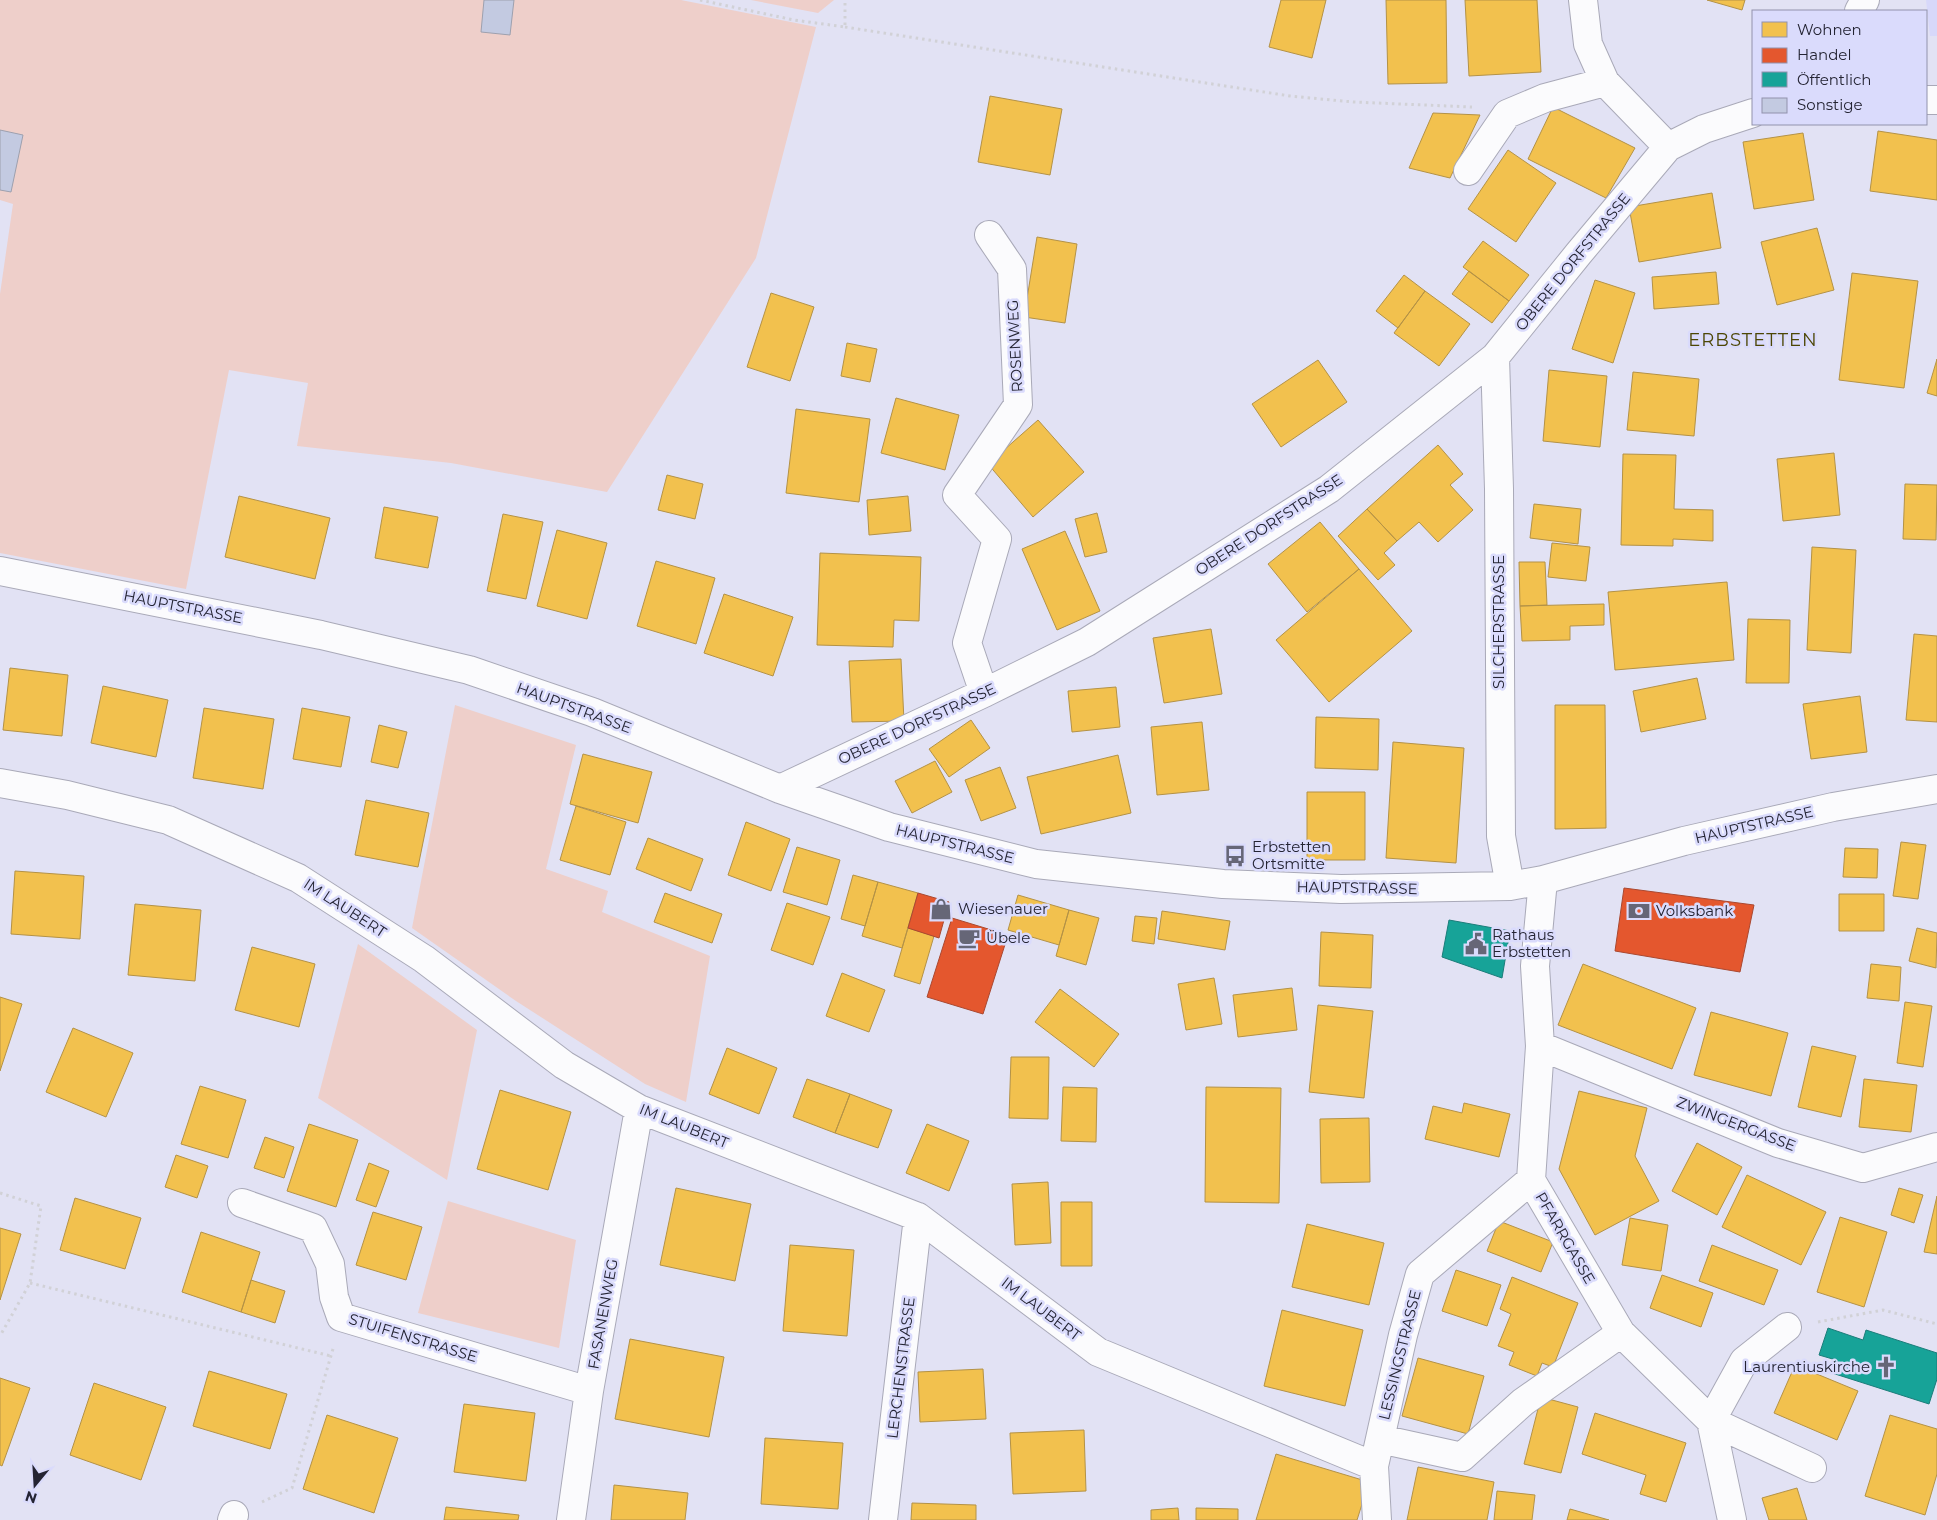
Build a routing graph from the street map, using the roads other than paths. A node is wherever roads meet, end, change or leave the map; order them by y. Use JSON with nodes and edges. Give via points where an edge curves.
{"nodes":[{"id":1,"x":1583,"y":0,"type":"edge"},
{"id":2,"x":1605,"y":82,"type":"junction"},
{"id":3,"x":1752,"y":113,"type":"edge"},
{"id":4,"x":1668,"y":147,"type":"junction"},
{"id":5,"x":1468,"y":171,"type":"dead end"},
{"id":6,"x":989,"y":235,"type":"dead end"},
{"id":7,"x":1495,"y":357,"type":"junction"},
{"id":8,"x":0,"y":571,"type":"edge"},
{"id":9,"x":984,"y":693,"type":"junction"},
{"id":10,"x":0,"y":783,"type":"edge"},
{"id":11,"x":780,"y":788,"type":"junction"},
{"id":12,"x":1937,"y":789,"type":"edge"},
{"id":13,"x":1543,"y":880,"type":"junction"},
{"id":14,"x":1510,"y":886,"type":"junction"},
{"id":15,"x":1540,"y":1046,"type":"junction"},
{"id":16,"x":639,"y":1109,"type":"junction"},
{"id":17,"x":1937,"y":1147,"type":"edge"},
{"id":18,"x":1531,"y":1180,"type":"junction"},
{"id":19,"x":242,"y":1203,"type":"dead end"},
{"id":20,"x":918,"y":1217,"type":"junction"},
{"id":21,"x":1787,"y":1327,"type":"road end"},
{"id":22,"x":1621,"y":1333,"type":"junction"},
{"id":23,"x":589,"y":1391,"type":"junction"},
{"id":24,"x":1711,"y":1421,"type":"junction"},
{"id":25,"x":1380,"y":1440,"type":"junction"},
{"id":26,"x":1374,"y":1466,"type":"junction"},
{"id":27,"x":1812,"y":1468,"type":"dead end"},
{"id":28,"x":570,"y":1520,"type":"edge"},
{"id":29,"x":883,"y":1520,"type":"edge"},
{"id":30,"x":1377,"y":1520,"type":"edge"},
{"id":31,"x":1732,"y":1520,"type":"edge"}],
"edges":[{"from":1,"to":2,"type":"street","via":[[1588,44]]},
{"from":2,"to":4,"type":"street"},
{"from":2,"to":5,"type":"street","via":[[1545,98],[1507,114]]},
{"from":3,"to":4,"type":"street","name":"OBERE DORFSTRASSE","via":[[1704,129]]},
{"from":4,"to":7,"type":"street","name":"OBERE DORFSTRASSE"},
{"from":6,"to":9,"type":"street","name":"ROSENWEG","via":[[1012,269],[1018,405],[957,495],[997,539],[967,643]]},
{"from":7,"to":9,"type":"street","name":"OBERE DORFSTRASSE","via":[[1329,489],[1086,642]]},
{"from":7,"to":14,"type":"street","name":"SILCHERSTRASSE","via":[[1501,836]]},
{"from":8,"to":11,"type":"street","name":"HAUPTSTRASSE","via":[[321,635],[469,670],[592,712]]},
{"from":9,"to":11,"type":"street","name":"OBERE DORFSTRASSE"},
{"from":10,"to":16,"type":"street","name":"IM LAUBERT","via":[[67,795],[168,820],[298,878],[424,959],[564,1065]]},
{"from":11,"to":14,"type":"street","name":"HAUPTSTRASSE","via":[[889,827],[1036,864],[1224,884],[1341,890]]},
{"from":12,"to":13,"type":"street","name":"HAUPTSTRASSE","via":[[1833,806]]},
{"from":13,"to":14,"type":"street","name":"HAUPTSTRASSE"},
{"from":13,"to":15,"type":"street","name":"PFARRGASSE","via":[[1535,966]]},
{"from":15,"to":17,"type":"street","name":"ZWINGERGASSE","via":[[1778,1143],[1863,1168]]},
{"from":15,"to":18,"type":"street","name":"PFARRGASSE"},
{"from":16,"to":20,"type":"street","name":"IM LAUBERT"},
{"from":16,"to":23,"type":"street","name":"FASANENWEG"},
{"from":18,"to":22,"type":"street","name":"PFARRGASSE"},
{"from":18,"to":25,"type":"street","name":"LESSINGSTRASSE","via":[[1420,1274]]},
{"from":19,"to":23,"type":"street","name":"STUIFENSTRASSE","via":[[313,1228],[330,1264],[334,1298],[341,1317]]},
{"from":20,"to":26,"type":"street","name":"IM LAUBERT","via":[[1098,1352]]},
{"from":20,"to":29,"type":"street","name":"LERCHENSTRASSE"},
{"from":21,"to":24,"type":"street","via":[[1744,1362]]},
{"from":22,"to":24,"type":"street","name":"PFARRGASSE"},
{"from":22,"to":25,"type":"street","via":[[1523,1402],[1462,1457]]},
{"from":23,"to":28,"type":"street","name":"FASANENWEG"},
{"from":24,"to":27,"type":"street"},
{"from":24,"to":31,"type":"street"},
{"from":25,"to":26,"type":"street","name":"LESSINGSTRASSE"},
{"from":26,"to":30,"type":"street","name":"LESSINGSTRASSE"}]}
